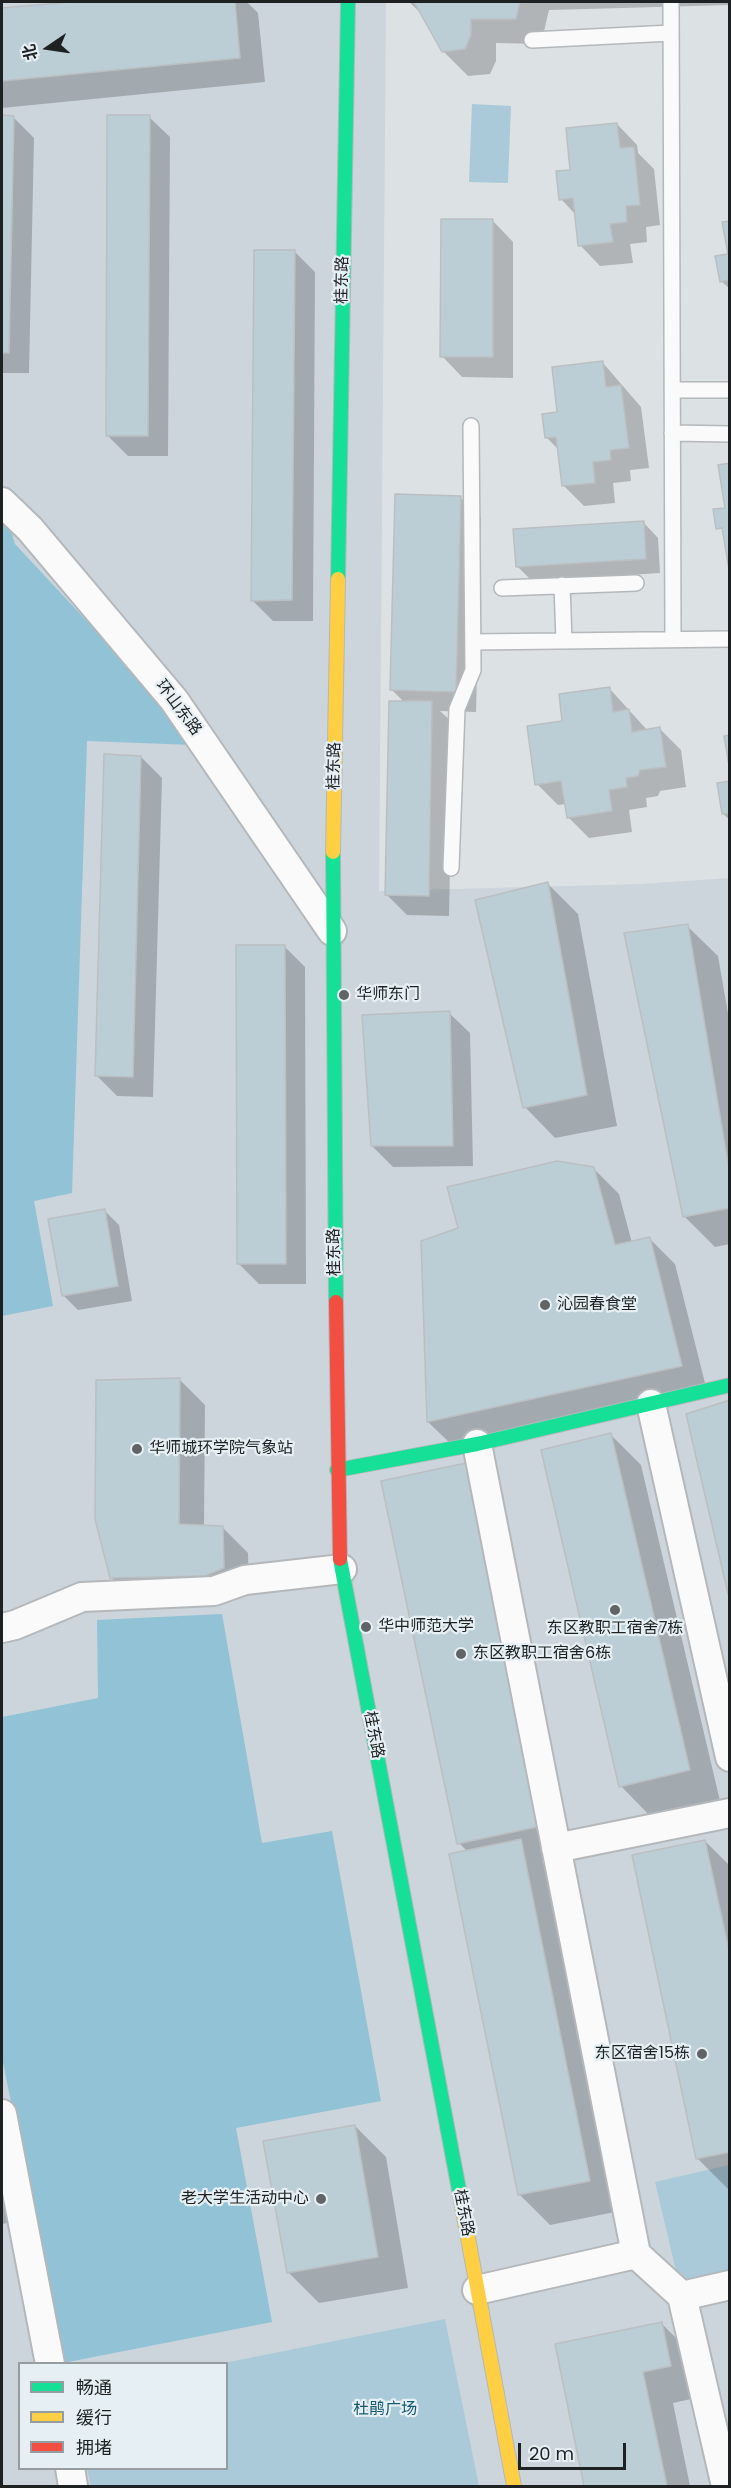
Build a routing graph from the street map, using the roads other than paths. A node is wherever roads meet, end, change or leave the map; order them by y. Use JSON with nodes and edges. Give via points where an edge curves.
{"nodes":[{"id":1,"x":348,"y":2,"type":"edge"},
{"id":2,"x":670,"y":2,"type":"edge"},
{"id":3,"x":671,"y":33,"type":"junction"},
{"id":4,"x":532,"y":40,"type":"dead end"},
{"id":5,"x":672,"y":390,"type":"junction"},
{"id":6,"x":729,"y":390,"type":"edge"},
{"id":7,"x":471,"y":426,"type":"dead end"},
{"id":8,"x":672,"y":433,"type":"junction"},
{"id":9,"x":729,"y":434,"type":"edge"},
{"id":10,"x":2,"y":502,"type":"edge"},
{"id":11,"x":636,"y":583,"type":"dead end"},
{"id":12,"x":562,"y":585,"type":"junction"},
{"id":13,"x":502,"y":588,"type":"dead end"},
{"id":14,"x":673,"y":639,"type":"junction"},
{"id":15,"x":729,"y":639,"type":"edge"},
{"id":16,"x":564,"y":641,"type":"junction"},
{"id":17,"x":473,"y":642,"type":"junction"},
{"id":18,"x":451,"y":868,"type":"dead end"},
{"id":19,"x":332,"y":931,"type":"junction"},
{"id":20,"x":729,"y":1385,"type":"edge"},
{"id":21,"x":651,"y":1404,"type":"junction"},
{"id":22,"x":477,"y":1444,"type":"junction"},
{"id":23,"x":337,"y":1470,"type":"junction"},
{"id":24,"x":342,"y":1569,"type":"junction"},
{"id":25,"x":2,"y":1628,"type":"edge"},
{"id":26,"x":729,"y":1757,"type":"edge"},
{"id":27,"x":729,"y":1813,"type":"edge"},
{"id":28,"x":556,"y":1848,"type":"junction"},
{"id":29,"x":2,"y":2114,"type":"edge"},
{"id":30,"x":636,"y":2254,"type":"junction"},
{"id":31,"x":729,"y":2284,"type":"edge"},
{"id":32,"x":477,"y":2290,"type":"junction"},
{"id":33,"x":682,"y":2296,"type":"junction"},
{"id":34,"x":50,"y":2362,"type":"edge"},
{"id":35,"x":70,"y":2470,"type":"edge"},
{"id":36,"x":74,"y":2487,"type":"edge"},
{"id":37,"x":514,"y":2487,"type":"edge"},
{"id":38,"x":726,"y":2487,"type":"edge"}],
"edges":[{"from":1,"to":19,"type":"street","name":"桂东路"},
{"from":2,"to":3,"type":"lane"},
{"from":3,"to":4,"type":"lane"},
{"from":3,"to":5,"type":"lane"},
{"from":5,"to":6,"type":"lane"},
{"from":5,"to":8,"type":"lane"},
{"from":7,"to":17,"type":"lane"},
{"from":8,"to":9,"type":"lane"},
{"from":8,"to":14,"type":"lane"},
{"from":10,"to":19,"type":"street","name":"环山东路","via":[[30,529],[174,700]]},
{"from":11,"to":12,"type":"lane"},
{"from":12,"to":13,"type":"lane"},
{"from":12,"to":16,"type":"lane"},
{"from":14,"to":15,"type":"lane"},
{"from":14,"to":16,"type":"lane"},
{"from":16,"to":17,"type":"lane"},
{"from":17,"to":18,"type":"lane","via":[[473,670],[457,709]]},
{"from":19,"to":23,"type":"street","name":"桂东路"},
{"from":20,"to":21,"type":"street"},
{"from":21,"to":22,"type":"street"},
{"from":21,"to":26,"type":"street"},
{"from":22,"to":23,"type":"street"},
{"from":22,"to":28,"type":"street"},
{"from":23,"to":24,"type":"street","name":"桂东路"},
{"from":24,"to":25,"type":"street","via":[[245,1580],[214,1591],[82,1597]]},
{"from":24,"to":32,"type":"street","name":"桂东路"},
{"from":27,"to":28,"type":"street"},
{"from":28,"to":30,"type":"street"},
{"from":29,"to":34,"type":"street"},
{"from":30,"to":32,"type":"street"},
{"from":30,"to":33,"type":"street"},
{"from":31,"to":33,"type":"street"},
{"from":32,"to":37,"type":"street","name":"桂东路"},
{"from":33,"to":38,"type":"street"},
{"from":35,"to":36,"type":"street"}]}
